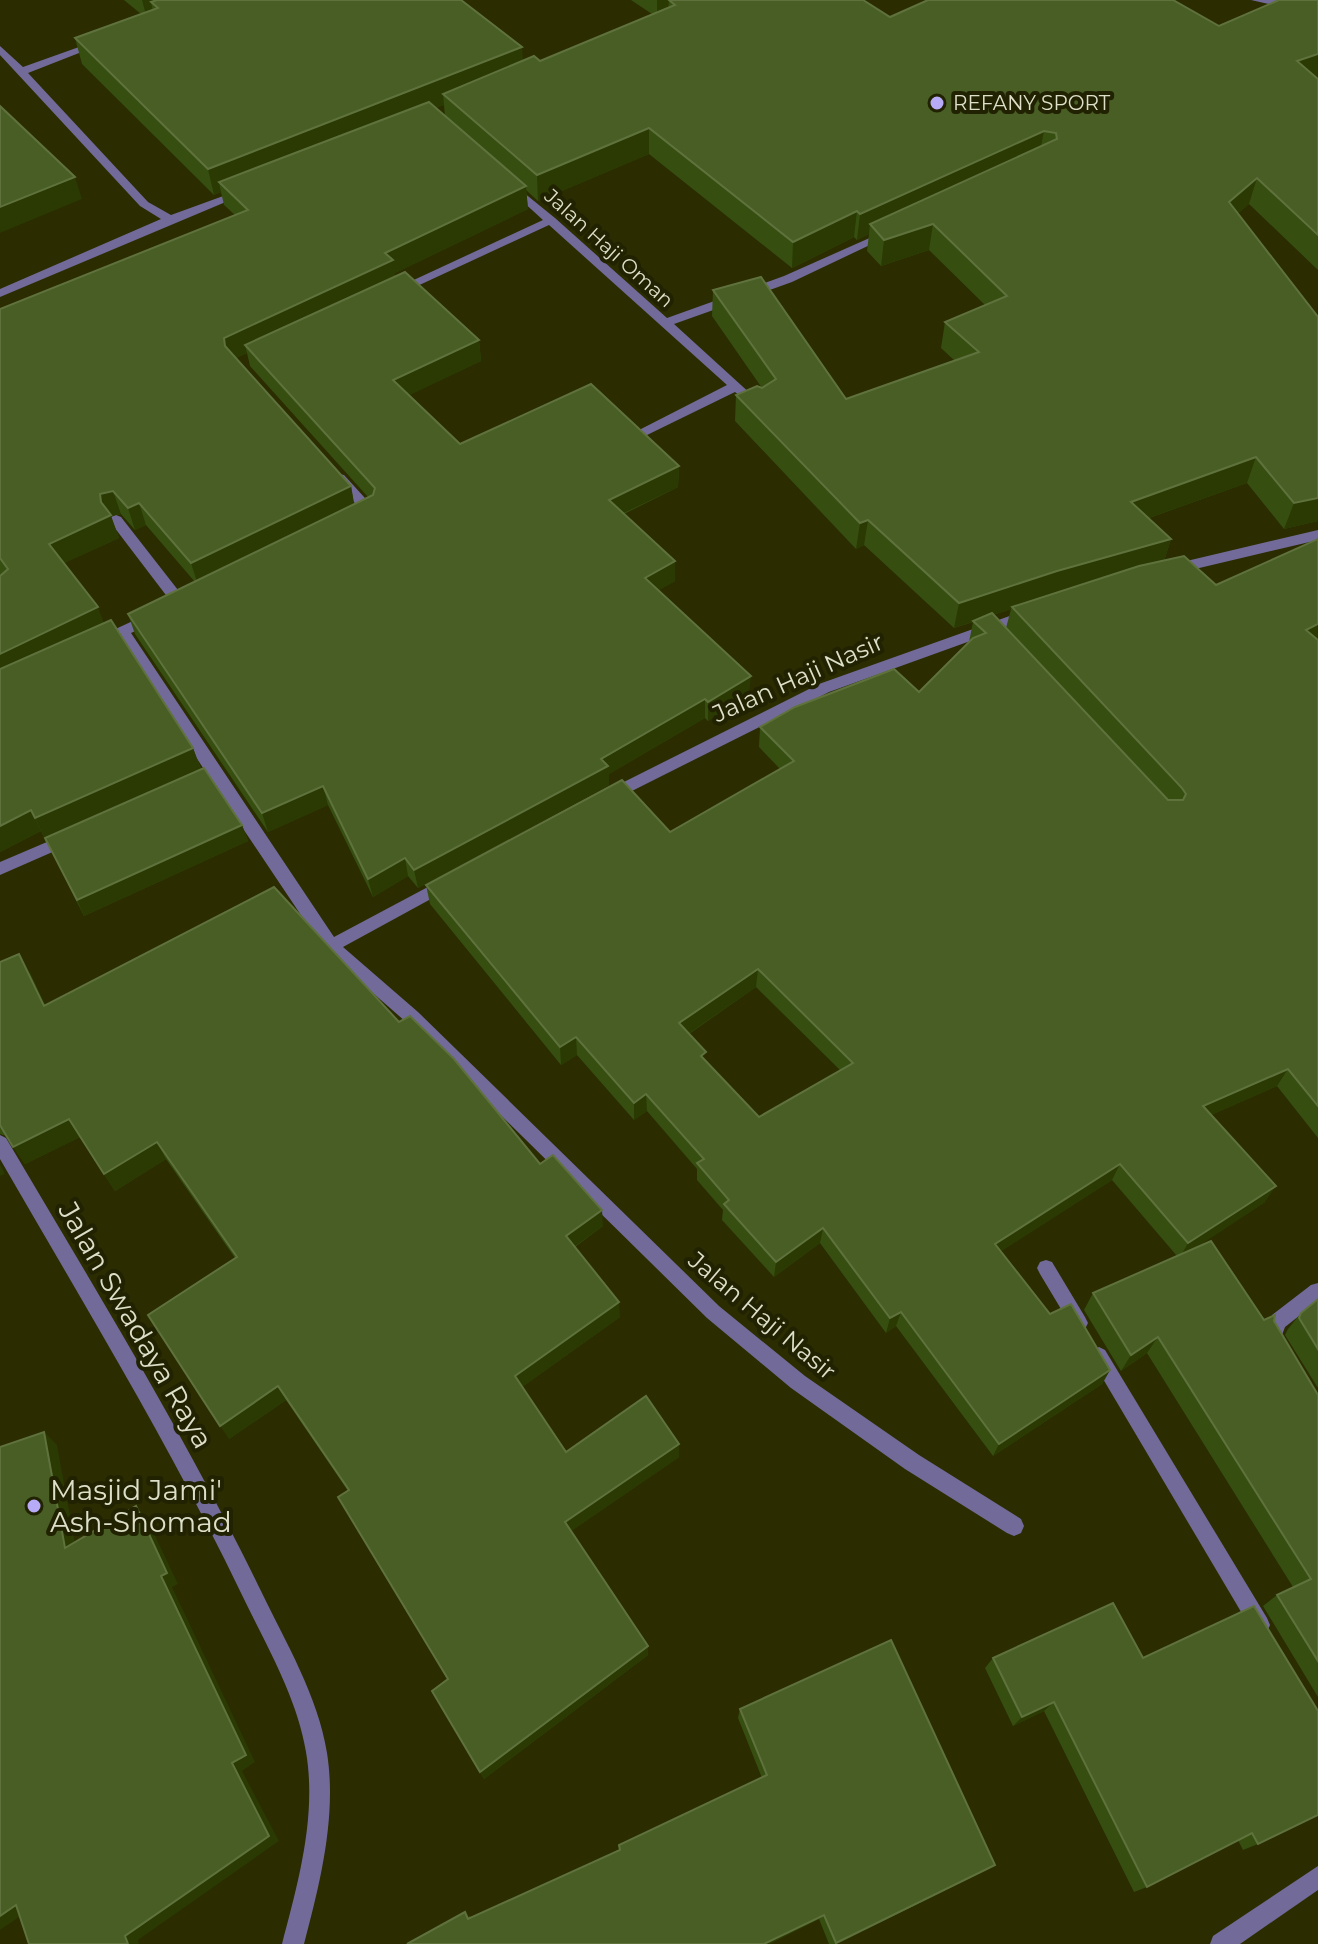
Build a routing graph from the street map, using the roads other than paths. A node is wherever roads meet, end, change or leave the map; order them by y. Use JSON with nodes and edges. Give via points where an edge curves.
{"nodes":[{"id":1,"x":1256,"y":0,"type":"edge"},
{"id":2,"x":1303,"y":0,"type":"edge"},
{"id":3,"x":110,"y":39,"type":"edge"},
{"id":4,"x":0,"y":49,"type":"edge"},
{"id":5,"x":23,"y":71,"type":"junction"},
{"id":6,"x":504,"y":179,"type":"edge"},
{"id":7,"x":257,"y":187,"type":"edge"},
{"id":8,"x":170,"y":219,"type":"junction"},
{"id":9,"x":551,"y":220,"type":"junction"},
{"id":10,"x":906,"y":226,"type":"edge"},
{"id":11,"x":0,"y":293,"type":"edge"},
{"id":12,"x":380,"y":299,"type":"edge"},
{"id":13,"x":666,"y":323,"type":"junction"},
{"id":14,"x":736,"y":386,"type":"junction"},
{"id":15,"x":759,"y":407,"type":"edge"},
{"id":16,"x":645,"y":432,"type":"edge"},
{"id":17,"x":329,"y":466,"type":"edge"},
{"id":18,"x":116,"y":520,"type":"edge"},
{"id":19,"x":342,"y":524,"type":"edge"},
{"id":20,"x":1318,"y":535,"type":"edge"},
{"id":21,"x":1155,"y":575,"type":"edge"},
{"id":22,"x":1046,"y":608,"type":"edge"},
{"id":23,"x":123,"y":632,"type":"junction"},
{"id":24,"x":82,"y":651,"type":"edge"},
{"id":25,"x":214,"y":773,"type":"junction"},
{"id":26,"x":171,"y":793,"type":"edge"},
{"id":27,"x":592,"y":806,"type":"edge"},
{"id":28,"x":86,"y":831,"type":"edge"},
{"id":29,"x":0,"y":869,"type":"edge"},
{"id":30,"x":455,"y":879,"type":"edge"},
{"id":31,"x":331,"y":946,"type":"junction"},
{"id":32,"x":0,"y":1143,"type":"edge"},
{"id":33,"x":1046,"y":1268,"type":"dead end"},
{"id":34,"x":1317,"y":1291,"type":"edge"},
{"id":35,"x":1287,"y":1361,"type":"edge"},
{"id":36,"x":1014,"y":1526,"type":"dead end"},
{"id":37,"x":1270,"y":1642,"type":"edge"},
{"id":38,"x":1318,"y":1877,"type":"edge"},
{"id":39,"x":293,"y":1944,"type":"edge"},
{"id":40,"x":1221,"y":1944,"type":"edge"}],
"edges":[{"from":1,"to":2,"type":"street","via":[[1287,5]]},
{"from":3,"to":5,"type":"street"},
{"from":4,"to":5,"type":"street"},
{"from":5,"to":8,"type":"street","via":[[144,204]]},
{"from":6,"to":9,"type":"street","name":"Jalan Haji Oman"},
{"from":7,"to":8,"type":"street"},
{"from":8,"to":11,"type":"street"},
{"from":9,"to":12,"type":"street"},
{"from":9,"to":13,"type":"street","name":"Jalan Haji Oman"},
{"from":10,"to":13,"type":"street","via":[[788,279]]},
{"from":13,"to":14,"type":"street","name":"Jalan Haji Oman"},
{"from":14,"to":15,"type":"street","name":"Jalan Haji Oman"},
{"from":14,"to":16,"type":"street"},
{"from":17,"to":19,"type":"street","via":[[369,511]]},
{"from":18,"to":23,"type":"street","via":[[186,600]]},
{"from":20,"to":21,"type":"street"},
{"from":22,"to":27,"type":"street","name":"Jalan Haji Nasir","via":[[997,632],[824,688]]},
{"from":23,"to":24,"type":"street"},
{"from":23,"to":25,"type":"street","name":"Jalan Haji Nasir"},
{"from":25,"to":26,"type":"street"},
{"from":25,"to":31,"type":"street","name":"Jalan Haji Nasir"},
{"from":28,"to":29,"type":"street"},
{"from":30,"to":31,"type":"street"},
{"from":31,"to":36,"type":"street","name":"Jalan Haji Nasir","via":[[412,1017],[713,1312],[811,1391]]},
{"from":32,"to":39,"type":"street","name":"Jalan Swadaya Raya","via":[[234,1554],[302,1702],[319,1771],[314,1840]]},
{"from":33,"to":37,"type":"street"},
{"from":34,"to":35,"type":"street","via":[[1278,1321],[1272,1336]]},
{"from":38,"to":40,"type":"street"}]}
